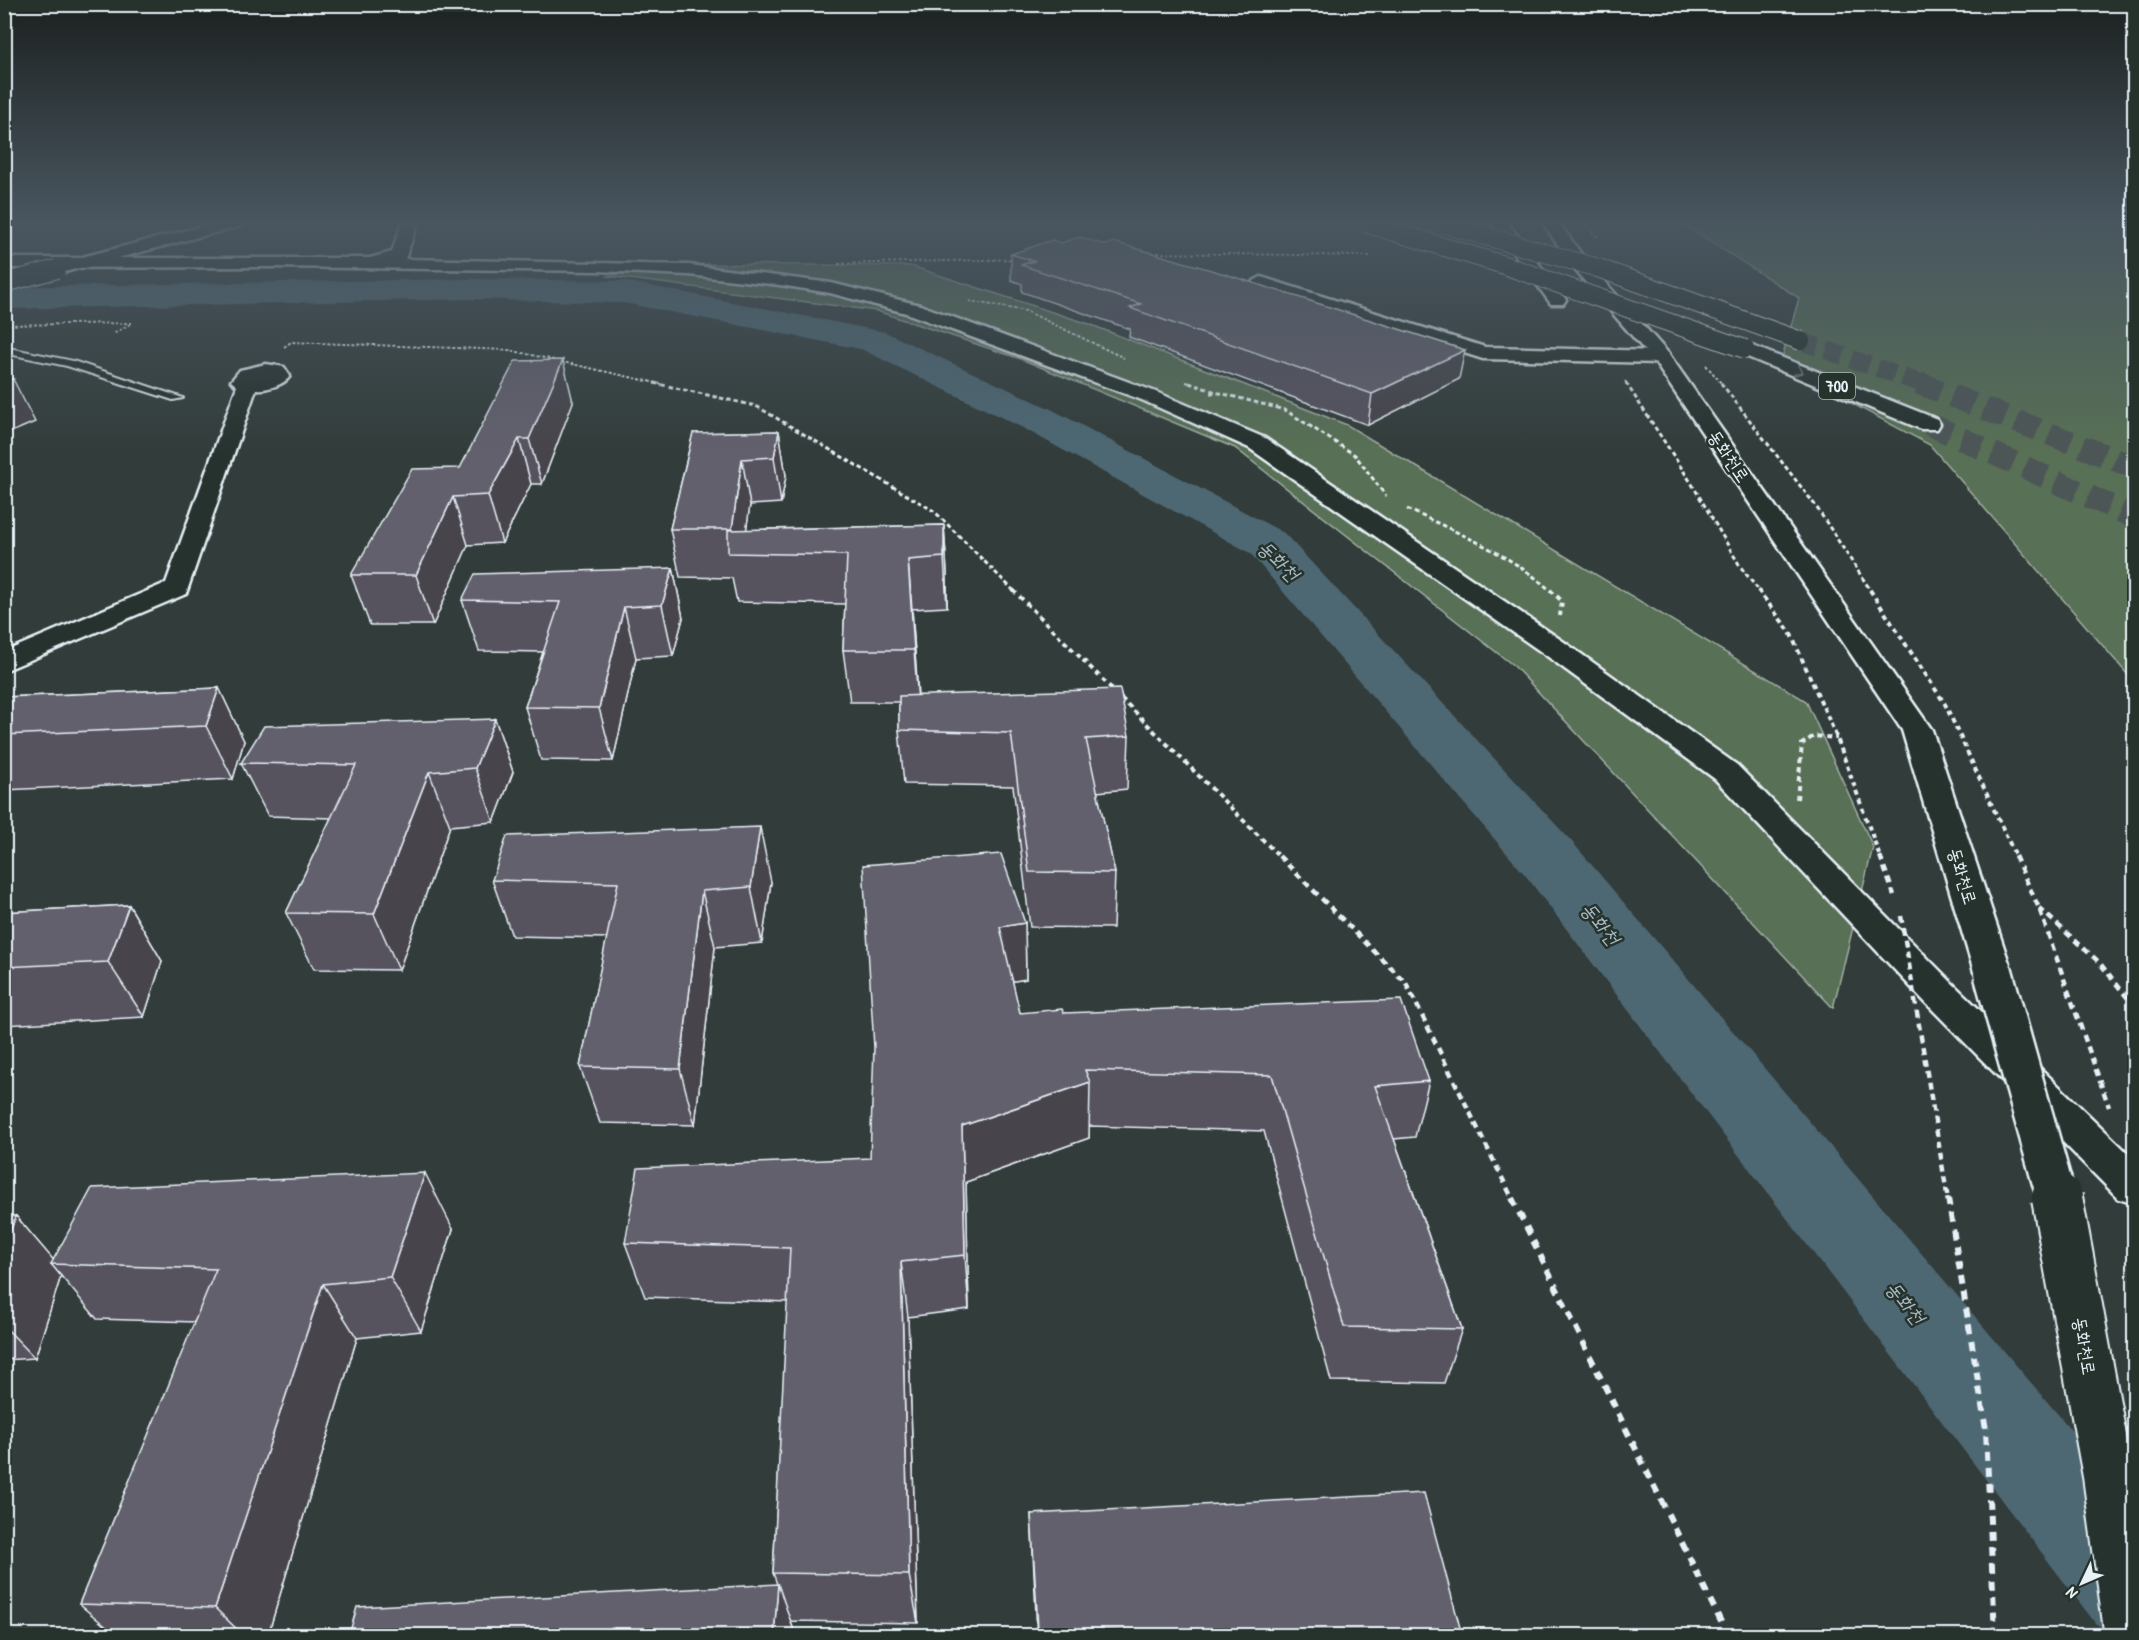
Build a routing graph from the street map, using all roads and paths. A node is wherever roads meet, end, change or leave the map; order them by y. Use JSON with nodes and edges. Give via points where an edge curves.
{"nodes":[{"id":1,"x":876,"y":300,"type":"edge"},
{"id":2,"x":1316,"y":300,"type":"edge"},
{"id":3,"x":1603,"y":300,"type":"edge"},
{"id":4,"x":1610,"y":300,"type":"edge"},
{"id":5,"x":1686,"y":300,"type":"edge"},
{"id":6,"x":4,"y":325,"type":"edge"},
{"id":7,"x":113,"y":334,"type":"dead end"},
{"id":8,"x":1801,"y":341,"type":"tunnel mouth"},
{"id":9,"x":4,"y":350,"type":"edge"},
{"id":10,"x":1661,"y":357,"type":"junction"},
{"id":11,"x":1622,"y":376,"type":"dead end"},
{"id":12,"x":251,"y":378,"type":"joint"},
{"id":13,"x":1208,"y":393,"type":"dead end"},
{"id":14,"x":177,"y":398,"type":"dead end"},
{"id":15,"x":1929,"y":424,"type":"tunnel mouth"},
{"id":16,"x":1388,"y":498,"type":"dead end"},
{"id":17,"x":1406,"y":509,"type":"dead end"},
{"id":18,"x":1557,"y":650,"type":"junction"},
{"id":19,"x":4,"y":663,"type":"edge"},
{"id":20,"x":1837,"y":738,"type":"junction"},
{"id":21,"x":1793,"y":841,"type":"junction"},
{"id":22,"x":2134,"y":1005,"type":"edge"},
{"id":23,"x":2113,"y":1118,"type":"dead end"},
{"id":24,"x":2134,"y":1186,"type":"edge"},
{"id":25,"x":1728,"y":1635,"type":"edge"},
{"id":26,"x":1995,"y":1635,"type":"edge"},
{"id":27,"x":2130,"y":1635,"type":"edge"}],
"edges":[{"from":1,"to":18,"type":"main road","via":[[913,309],[1149,396],[1257,442]]},
{"from":2,"to":10,"type":"main road","via":[[1484,353]]},
{"from":3,"to":15,"type":"main road","number":"700","one_way":true,"bridge":true,"via":[[1745,349]]},
{"from":4,"to":10,"type":"main road","name":"동화천로"},
{"from":5,"to":8,"type":"main road","bridge":true},
{"from":6,"to":7,"type":"path","via":[[132,323]]},
{"from":9,"to":14,"type":"lane","via":[[69,363]]},
{"from":10,"to":27,"type":"main road","name":"동화천로","bridge":true,"via":[[1917,730],[1993,972],[2060,1209],[2108,1475]]},
{"from":11,"to":20,"type":"path","via":[[1740,567],[1790,632]]},
{"from":12,"to":19,"type":"main road","via":[[177,588]]},
{"from":12,"to":25,"type":"path","via":[[291,342],[509,350],[756,406],[934,512],[1406,983]]},
{"from":13,"to":16,"type":"path","via":[[1285,410],[1354,455]]},
{"from":17,"to":18,"type":"path","via":[[1487,546],[1537,578],[1562,601]]},
{"from":18,"to":21,"type":"main road","via":[[1726,772]]},
{"from":20,"to":21,"type":"path","via":[[1814,736],[1802,744]]},
{"from":20,"to":26,"type":"path","bridge":true,"via":[[1901,916],[1986,1430]]},
{"from":21,"to":24,"type":"main road","via":[[1938,992]]},
{"from":22,"to":23,"type":"path","via":[[2099,962],[2038,908]]}]}
